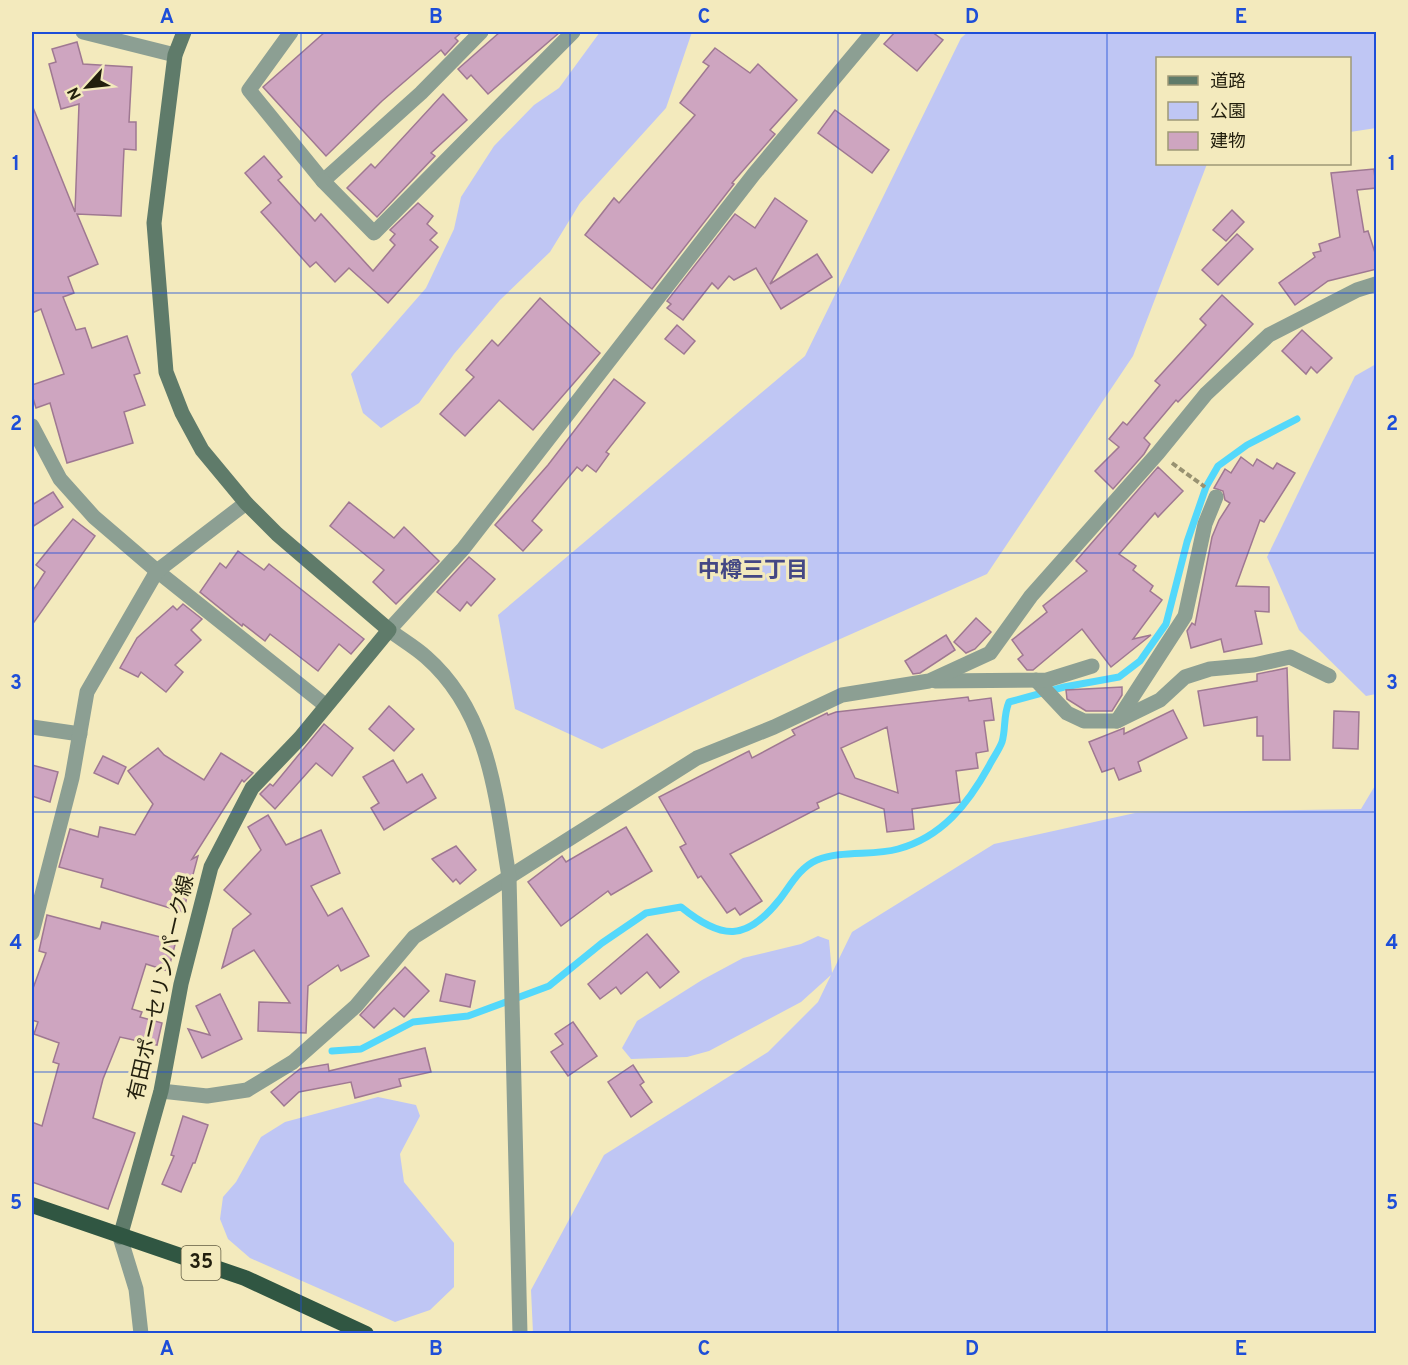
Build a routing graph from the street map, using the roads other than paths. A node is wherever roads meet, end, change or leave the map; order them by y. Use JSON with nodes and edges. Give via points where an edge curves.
{"nodes":[{"id":1,"x":83,"y":32,"type":"edge"},
{"id":2,"x":184,"y":32,"type":"edge"},
{"id":3,"x":291,"y":32,"type":"edge"},
{"id":4,"x":482,"y":32,"type":"edge"},
{"id":5,"x":573,"y":32,"type":"edge"},
{"id":6,"x":873,"y":32,"type":"edge"},
{"id":7,"x":175,"y":55,"type":"junction"},
{"id":8,"x":323,"y":181,"type":"junction"},
{"id":9,"x":1377,"y":284,"type":"edge"},
{"id":10,"x":32,"y":426,"type":"edge"},
{"id":11,"x":1216,"y":497,"type":"dead end"},
{"id":12,"x":246,"y":503,"type":"junction"},
{"id":13,"x":157,"y":572,"type":"junction"},
{"id":14,"x":388,"y":630,"type":"junction"},
{"id":15,"x":1092,"y":666,"type":"dead end"},
{"id":16,"x":1329,"y":676,"type":"dead end"},
{"id":17,"x":1036,"y":680,"type":"junction"},
{"id":18,"x":929,"y":681,"type":"junction"},
{"id":19,"x":325,"y":705,"type":"junction"},
{"id":20,"x":1117,"y":721,"type":"junction"},
{"id":21,"x":32,"y":727,"type":"edge"},
{"id":22,"x":80,"y":734,"type":"junction"},
{"id":23,"x":509,"y":877,"type":"junction"},
{"id":24,"x":32,"y":933,"type":"edge"},
{"id":25,"x":162,"y":1091,"type":"junction"},
{"id":26,"x":32,"y":1205,"type":"edge"},
{"id":27,"x":120,"y":1237,"type":"junction"},
{"id":28,"x":141,"y":1334,"type":"edge"},
{"id":29,"x":366,"y":1334,"type":"edge"},
{"id":30,"x":520,"y":1334,"type":"edge"}],
"edges":[{"from":1,"to":7,"type":"street"},
{"from":2,"to":7,"type":"main road"},
{"from":3,"to":8,"type":"street","via":[[249,90]]},
{"from":4,"to":8,"type":"street"},
{"from":5,"to":8,"type":"street","via":[[374,233]]},
{"from":6,"to":14,"type":"street","via":[[754,174],[463,549]]},
{"from":7,"to":12,"type":"main road","via":[[154,223],[166,372],[202,450]]},
{"from":9,"to":18,"type":"street","via":[[1269,336],[1206,394],[1031,596],[990,653]]},
{"from":10,"to":13,"type":"street","via":[[60,478],[94,517]]},
{"from":11,"to":20,"type":"street","via":[[1205,524],[1185,616]]},
{"from":12,"to":13,"type":"street"},
{"from":12,"to":14,"type":"main road"},
{"from":13,"to":19,"type":"street"},
{"from":13,"to":22,"type":"street","via":[[87,692]]},
{"from":14,"to":19,"type":"main road","name":"有田ポーセリンパーク線"},
{"from":14,"to":23,"type":"street","via":[[427,658],[461,697],[478,726],[486,750]]},
{"from":15,"to":17,"type":"street"},
{"from":16,"to":20,"type":"street","via":[[1290,657],[1209,669],[1185,677],[1160,700]]},
{"from":17,"to":18,"type":"street"},
{"from":17,"to":20,"type":"street","via":[[1067,713],[1084,721]]},
{"from":18,"to":23,"type":"street","via":[[842,695],[697,758]]},
{"from":19,"to":25,"type":"main road","name":"有田ポーセリンパーク線","via":[[300,738],[252,788],[211,867],[181,984]]},
{"from":21,"to":22,"type":"street"},
{"from":22,"to":24,"type":"street"},
{"from":23,"to":25,"type":"street","via":[[414,937],[349,1013],[293,1062],[248,1090],[207,1096]]},
{"from":23,"to":30,"type":"street"},
{"from":25,"to":27,"type":"main road","name":"有田ポーセリンパーク線"},
{"from":26,"to":27,"type":"highway","number":"35"},
{"from":27,"to":28,"type":"street","via":[[136,1289]]},
{"from":27,"to":29,"type":"highway","number":"35","via":[[245,1278]]}]}
